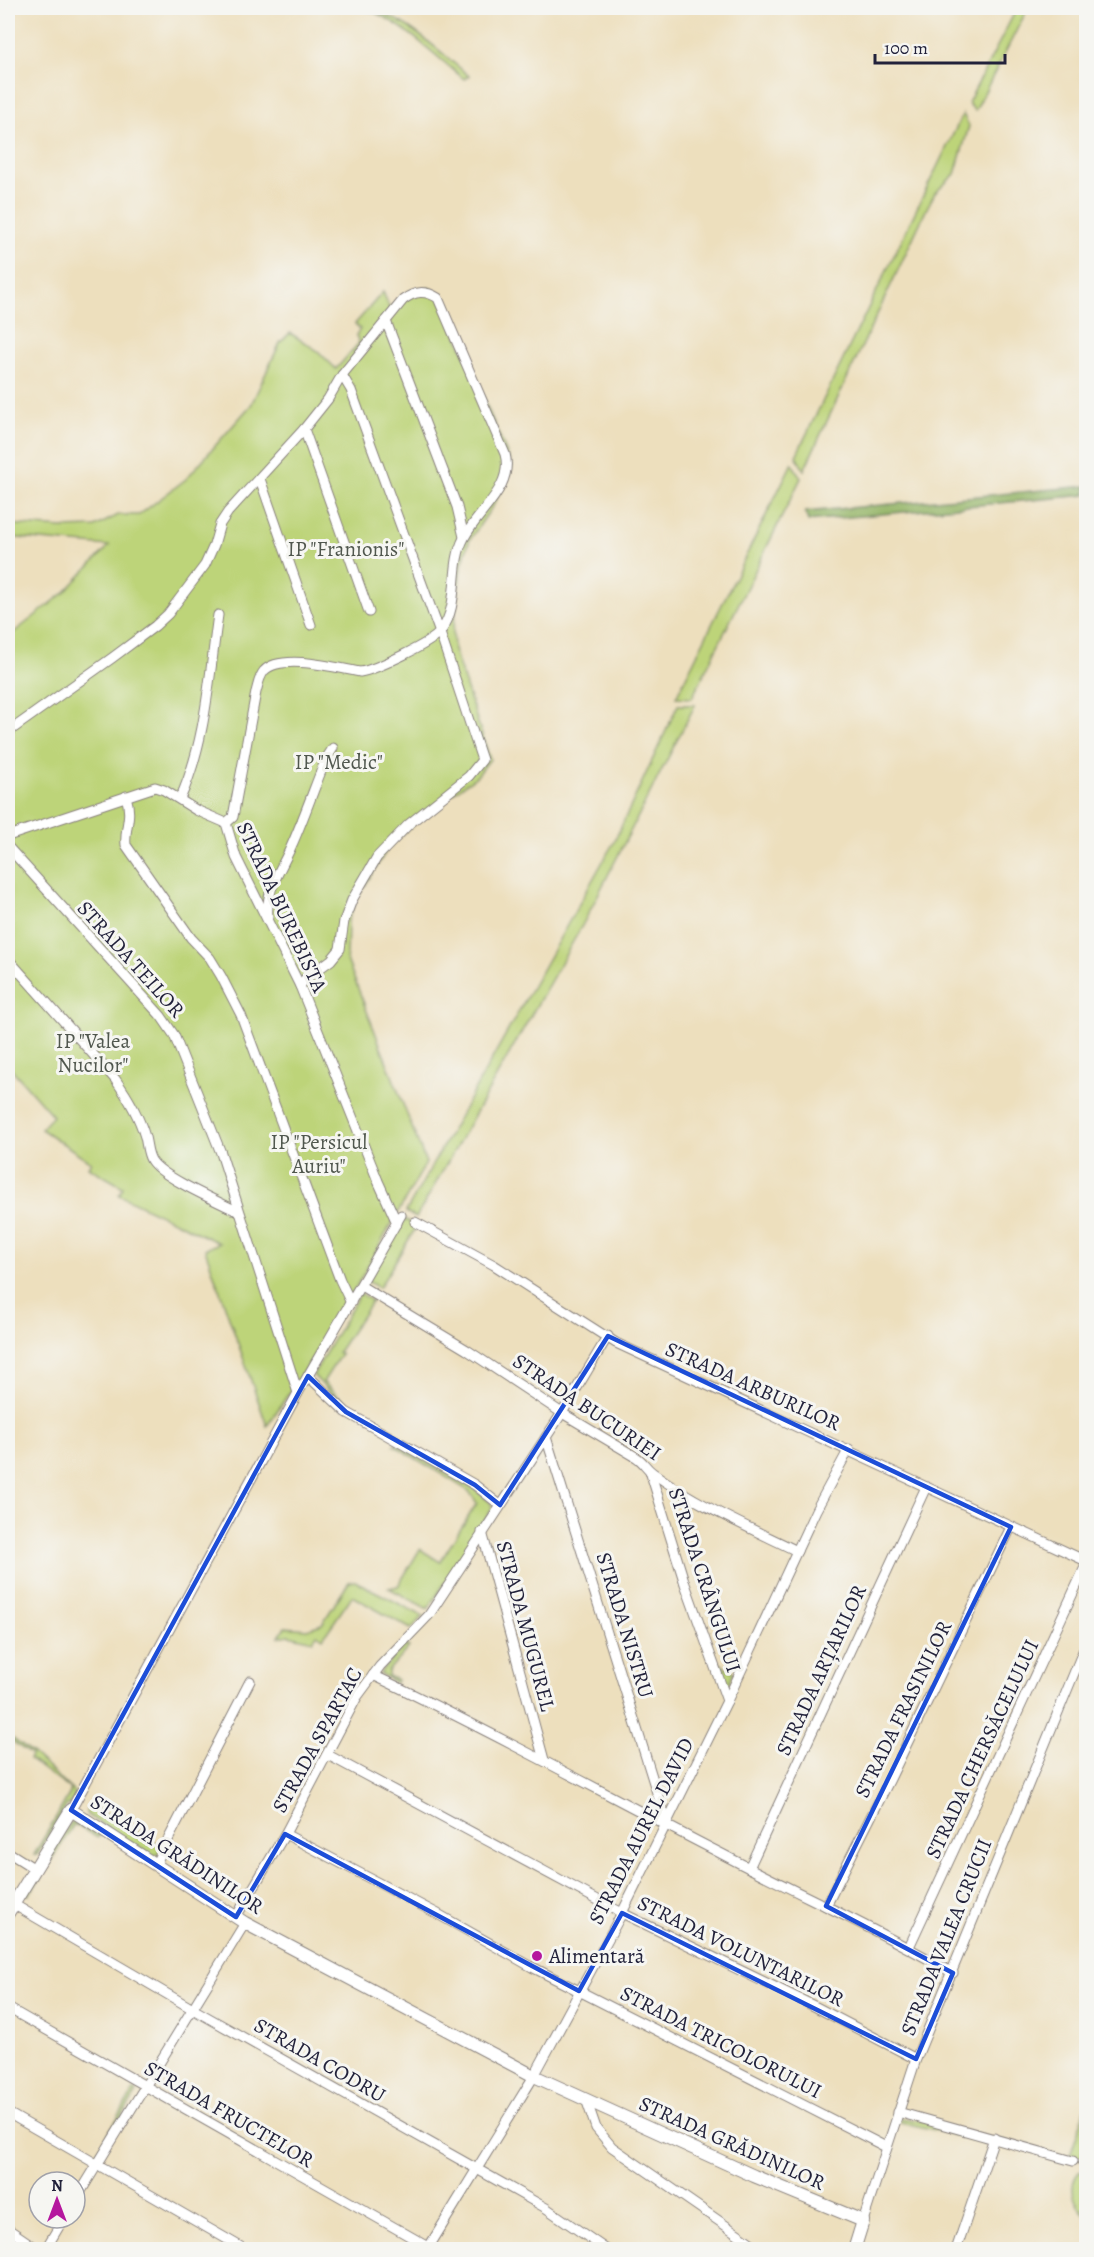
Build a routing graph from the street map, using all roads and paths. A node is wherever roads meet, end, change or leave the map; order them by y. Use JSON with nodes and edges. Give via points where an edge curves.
{"nodes":[{"id":1,"x":386,"y":321,"type":"junction"},
{"id":2,"x":342,"y":375,"type":"junction"},
{"id":3,"x":304,"y":429,"type":"junction"},
{"id":4,"x":260,"y":479,"type":"junction"},
{"id":5,"x":465,"y":537,"type":"junction"},
{"id":6,"x":369,"y":612,"type":"dead end"},
{"id":7,"x":218,"y":615,"type":"dead end"},
{"id":8,"x":311,"y":625,"type":"dead end"},
{"id":9,"x":440,"y":633,"type":"junction"},
{"id":10,"x":8,"y":732,"type":"edge"},
{"id":11,"x":333,"y":748,"type":"dead end"},
{"id":12,"x":126,"y":796,"type":"junction"},
{"id":13,"x":180,"y":800,"type":"junction"},
{"id":14,"x":226,"y":823,"type":"junction"},
{"id":15,"x":8,"y":836,"type":"edge"},
{"id":16,"x":8,"y":847,"type":"edge"},
{"id":17,"x":269,"y":895,"type":"junction"},
{"id":18,"x":255,"y":897,"type":"junction"},
{"id":19,"x":268,"y":922,"type":"junction"},
{"id":20,"x":8,"y":959,"type":"edge"},
{"id":21,"x":300,"y":986,"type":"junction"},
{"id":22,"x":239,"y":1212,"type":"junction"},
{"id":23,"x":399,"y":1219,"type":"joint"},
{"id":24,"x":415,"y":1222,"type":"dead end"},
{"id":25,"x":361,"y":1286,"type":"junction"},
{"id":26,"x":351,"y":1303,"type":"junction"},
{"id":27,"x":608,"y":1336,"type":"junction"},
{"id":28,"x":308,"y":1376,"type":"junction"},
{"id":29,"x":298,"y":1394,"type":"junction"},
{"id":30,"x":562,"y":1413,"type":"junction"},
{"id":31,"x":546,"y":1437,"type":"junction"},
{"id":32,"x":849,"y":1449,"type":"junction"},
{"id":33,"x":650,"y":1471,"type":"junction"},
{"id":34,"x":926,"y":1487,"type":"junction"},
{"id":35,"x":500,"y":1505,"type":"junction"},
{"id":36,"x":1011,"y":1527,"type":"junction"},
{"id":37,"x":482,"y":1532,"type":"junction"},
{"id":38,"x":797,"y":1551,"type":"junction"},
{"id":39,"x":1086,"y":1563,"type":"edge"},
{"id":40,"x":1086,"y":1644,"type":"edge"},
{"id":41,"x":373,"y":1675,"type":"junction"},
{"id":42,"x":250,"y":1681,"type":"dead end"},
{"id":43,"x":727,"y":1701,"type":"junction"},
{"id":44,"x":328,"y":1755,"type":"junction"},
{"id":45,"x":544,"y":1760,"type":"junction"},
{"id":46,"x":71,"y":1810,"type":"junction"},
{"id":47,"x":665,"y":1825,"type":"junction"},
{"id":48,"x":285,"y":1834,"type":"junction"},
{"id":49,"x":8,"y":1852,"type":"edge"},
{"id":50,"x":155,"y":1865,"type":"junction"},
{"id":51,"x":749,"y":1868,"type":"junction"},
{"id":52,"x":34,"y":1869,"type":"junction"},
{"id":53,"x":826,"y":1906,"type":"junction"},
{"id":54,"x":10,"y":1909,"type":"edge"},
{"id":55,"x":622,"y":1913,"type":"junction"},
{"id":56,"x":240,"y":1920,"type":"junction"},
{"id":57,"x":909,"y":1947,"type":"junction"},
{"id":58,"x":952,"y":1973,"type":"junction"},
{"id":59,"x":579,"y":1991,"type":"junction"},
{"id":60,"x":8,"y":2008,"type":"edge"},
{"id":61,"x":191,"y":2008,"type":"junction"},
{"id":62,"x":916,"y":2059,"type":"junction"},
{"id":63,"x":534,"y":2076,"type":"junction"},
{"id":64,"x":144,"y":2086,"type":"junction"},
{"id":65,"x":586,"y":2099,"type":"junction"},
{"id":66,"x":898,"y":2112,"type":"junction"},
{"id":67,"x":8,"y":2113,"type":"edge"},
{"id":68,"x":994,"y":2138,"type":"junction"},
{"id":69,"x":886,"y":2147,"type":"junction"},
{"id":70,"x":1073,"y":2161,"type":"dead end"},
{"id":71,"x":97,"y":2165,"type":"junction"},
{"id":72,"x":477,"y":2169,"type":"junction"},
{"id":73,"x":87,"y":2181,"type":"edge"},
{"id":74,"x":863,"y":2221,"type":"junction"},
{"id":75,"x":8,"y":2229,"type":"edge"},
{"id":76,"x":57,"y":2230,"type":"edge"},
{"id":77,"x":430,"y":2249,"type":"edge"},
{"id":78,"x":39,"y":2250,"type":"edge"},
{"id":79,"x":45,"y":2250,"type":"edge"},
{"id":80,"x":246,"y":2250,"type":"edge"},
{"id":81,"x":607,"y":2250,"type":"edge"},
{"id":82,"x":761,"y":2250,"type":"edge"},
{"id":83,"x":854,"y":2250,"type":"edge"},
{"id":84,"x":956,"y":2250,"type":"edge"}],
"edges":[{"from":1,"to":2,"type":"street"},
{"from":1,"to":5,"type":"street"},
{"from":1,"to":5,"type":"street","via":[[411,294],[425,292],[438,298],[506,454],[508,465],[503,480]]},
{"from":2,"to":3,"type":"street"},
{"from":2,"to":9,"type":"street","via":[[351,390]]},
{"from":3,"to":4,"type":"street"},
{"from":3,"to":6,"type":"street"},
{"from":4,"to":8,"type":"street"},
{"from":4,"to":10,"type":"street","via":[[228,512],[205,565],[168,614]]},
{"from":5,"to":9,"type":"street","via":[[450,615]]},
{"from":7,"to":13,"type":"street","via":[[201,737]]},
{"from":9,"to":14,"type":"street","via":[[371,671],[289,662],[265,670],[256,692],[233,817]]},
{"from":9,"to":21,"type":"street","via":[[482,763],[409,824],[378,857],[352,900],[340,949]]},
{"from":11,"to":17,"type":"street"},
{"from":12,"to":13,"type":"street","name":"STRADA BUREBISTA","via":[[154,787]]},
{"from":12,"to":15,"type":"street","name":"STRADA BUREBISTA"},
{"from":12,"to":26,"type":"street","via":[[130,819],[126,845],[191,938],[210,958],[241,1015]]},
{"from":13,"to":14,"type":"street","name":"STRADA BUREBISTA"},
{"from":14,"to":18,"type":"street","name":"STRADA BUREBISTA","via":[[236,857]]},
{"from":16,"to":22,"type":"street","name":"STRADA TEILOR","via":[[170,1027],[208,1117]]},
{"from":17,"to":18,"type":"street"},
{"from":17,"to":19,"type":"street"},
{"from":18,"to":19,"type":"street","name":"STRADA BUREBISTA"},
{"from":19,"to":21,"type":"street","name":"STRADA BUREBISTA"},
{"from":20,"to":22,"type":"street","via":[[128,1097],[157,1167]]},
{"from":21,"to":23,"type":"street","name":"STRADA BUREBISTA","via":[[378,1181]]},
{"from":22,"to":29,"type":"street","name":"STRADA TEILOR"},
{"from":23,"to":25,"type":"street","name":"STRADA GRĂDINILOR"},
{"from":24,"to":27,"type":"street","name":"STRADA ARBURILOR","via":[[494,1265]]},
{"from":25,"to":26,"type":"street","name":"STRADA GRĂDINILOR"},
{"from":25,"to":30,"type":"street","name":"STRADA BUCURIEI"},
{"from":26,"to":28,"type":"street","name":"STRADA GRĂDINILOR"},
{"from":27,"to":30,"type":"street","name":"STRADA MUGUREL"},
{"from":27,"to":32,"type":"street","name":"STRADA ARBURILOR","via":[[703,1385]]},
{"from":28,"to":29,"type":"street","name":"STRADA GRĂDINILOR"},
{"from":28,"to":35,"type":"street","via":[[346,1412],[475,1485]]},
{"from":29,"to":46,"type":"street","name":"STRADA GRĂDINILOR"},
{"from":30,"to":31,"type":"street","name":"STRADA MUGUREL"},
{"from":30,"to":33,"type":"street","name":"STRADA BUCURIEI","via":[[636,1457]]},
{"from":31,"to":35,"type":"street","name":"STRADA MUGUREL"},
{"from":31,"to":47,"type":"street","name":"STRADA NISTRU"},
{"from":32,"to":34,"type":"street","name":"STRADA ARBURILOR"},
{"from":32,"to":38,"type":"street","name":"STRADA AUREL DAVID"},
{"from":33,"to":38,"type":"street","name":"STRADA BUCURIEI","via":[[705,1506]]},
{"from":33,"to":43,"type":"street","name":"STRADA CRÂNGULUI","via":[[698,1624]]},
{"from":34,"to":36,"type":"street","name":"STRADA ARBURILOR"},
{"from":34,"to":51,"type":"street","name":"STRADA ARȚARILOR"},
{"from":35,"to":37,"type":"street","name":"STRADA MUGUREL"},
{"from":36,"to":39,"type":"street","name":"STRADA ARBURILOR"},
{"from":36,"to":53,"type":"street","name":"STRADA FRASINILOR"},
{"from":37,"to":41,"type":"street","name":"STRADA SPARTAC","via":[[429,1616]]},
{"from":37,"to":45,"type":"street","name":"STRADA MUGUREL"},
{"from":38,"to":43,"type":"street","name":"STRADA AUREL DAVID"},
{"from":39,"to":57,"type":"street","name":"STRADA CHERSĂCELULUI"},
{"from":40,"to":58,"type":"street","name":"STRADA VALEA CRUCII"},
{"from":41,"to":44,"type":"street","name":"STRADA SPARTAC","via":[[357,1697]]},
{"from":41,"to":45,"type":"street"},
{"from":42,"to":50,"type":"street"},
{"from":43,"to":47,"type":"street","name":"STRADA AUREL DAVID"},
{"from":44,"to":48,"type":"street","name":"STRADA SPARTAC"},
{"from":44,"to":55,"type":"street","name":"STRADA VOLUNTARILOR"},
{"from":45,"to":47,"type":"street"},
{"from":46,"to":50,"type":"street","name":"STRADA GRĂDINILOR"},
{"from":46,"to":52,"type":"street"},
{"from":47,"to":51,"type":"street"},
{"from":47,"to":55,"type":"street","name":"STRADA AUREL DAVID"},
{"from":48,"to":56,"type":"street","name":"STRADA SPARTAC"},
{"from":48,"to":59,"type":"street","name":"STRADA TRICOLORULUI"},
{"from":49,"to":52,"type":"street"},
{"from":50,"to":56,"type":"street","name":"STRADA GRĂDINILOR"},
{"from":51,"to":53,"type":"street"},
{"from":52,"to":54,"type":"street"},
{"from":53,"to":57,"type":"street"},
{"from":54,"to":61,"type":"street","name":"STRADA CODRU"},
{"from":55,"to":59,"type":"street","name":"STRADA AUREL DAVID"},
{"from":55,"to":62,"type":"street","name":"STRADA VOLUNTARILOR"},
{"from":56,"to":61,"type":"street","name":"STRADA SPARTAC"},
{"from":56,"to":63,"type":"street","name":"STRADA GRĂDINILOR"},
{"from":57,"to":58,"type":"street"},
{"from":58,"to":62,"type":"street","name":"STRADA VALEA CRUCII"},
{"from":59,"to":63,"type":"street","name":"STRADA AUREL DAVID"},
{"from":59,"to":69,"type":"street","name":"STRADA TRICOLORULUI"},
{"from":60,"to":64,"type":"street","name":"STRADA FRUCTELOR"},
{"from":61,"to":64,"type":"street","name":"STRADA SPARTAC"},
{"from":61,"to":72,"type":"street","name":"STRADA CODRU"},
{"from":62,"to":66,"type":"street","name":"STRADA VALEA CRUCII"},
{"from":63,"to":65,"type":"street","name":"STRADA GRĂDINILOR"},
{"from":63,"to":72,"type":"street","name":"STRADA AUREL DAVID"},
{"from":64,"to":71,"type":"street","name":"STRADA SPARTAC"},
{"from":64,"to":77,"type":"street","name":"STRADA FRUCTELOR"},
{"from":65,"to":74,"type":"street","name":"STRADA GRĂDINILOR"},
{"from":65,"to":82,"type":"street","via":[[596,2128],[612,2146]]},
{"from":66,"to":68,"type":"street"},
{"from":66,"to":69,"type":"street","name":"STRADA VALEA CRUCII"},
{"from":67,"to":71,"type":"street"},
{"from":68,"to":70,"type":"street"},
{"from":68,"to":84,"type":"street"},
{"from":69,"to":74,"type":"street","name":"STRADA VALEA CRUCII"},
{"from":71,"to":73,"type":"street","name":"STRADA SPARTAC"},
{"from":71,"to":80,"type":"street"},
{"from":72,"to":77,"type":"street","name":"STRADA AUREL DAVID"},
{"from":72,"to":81,"type":"street","name":"STRADA CODRU","via":[[546,2208]]},
{"from":74,"to":83,"type":"street","name":"STRADA VALEA CRUCII"},
{"from":75,"to":78,"type":"street"},
{"from":76,"to":79,"type":"street"}]}
